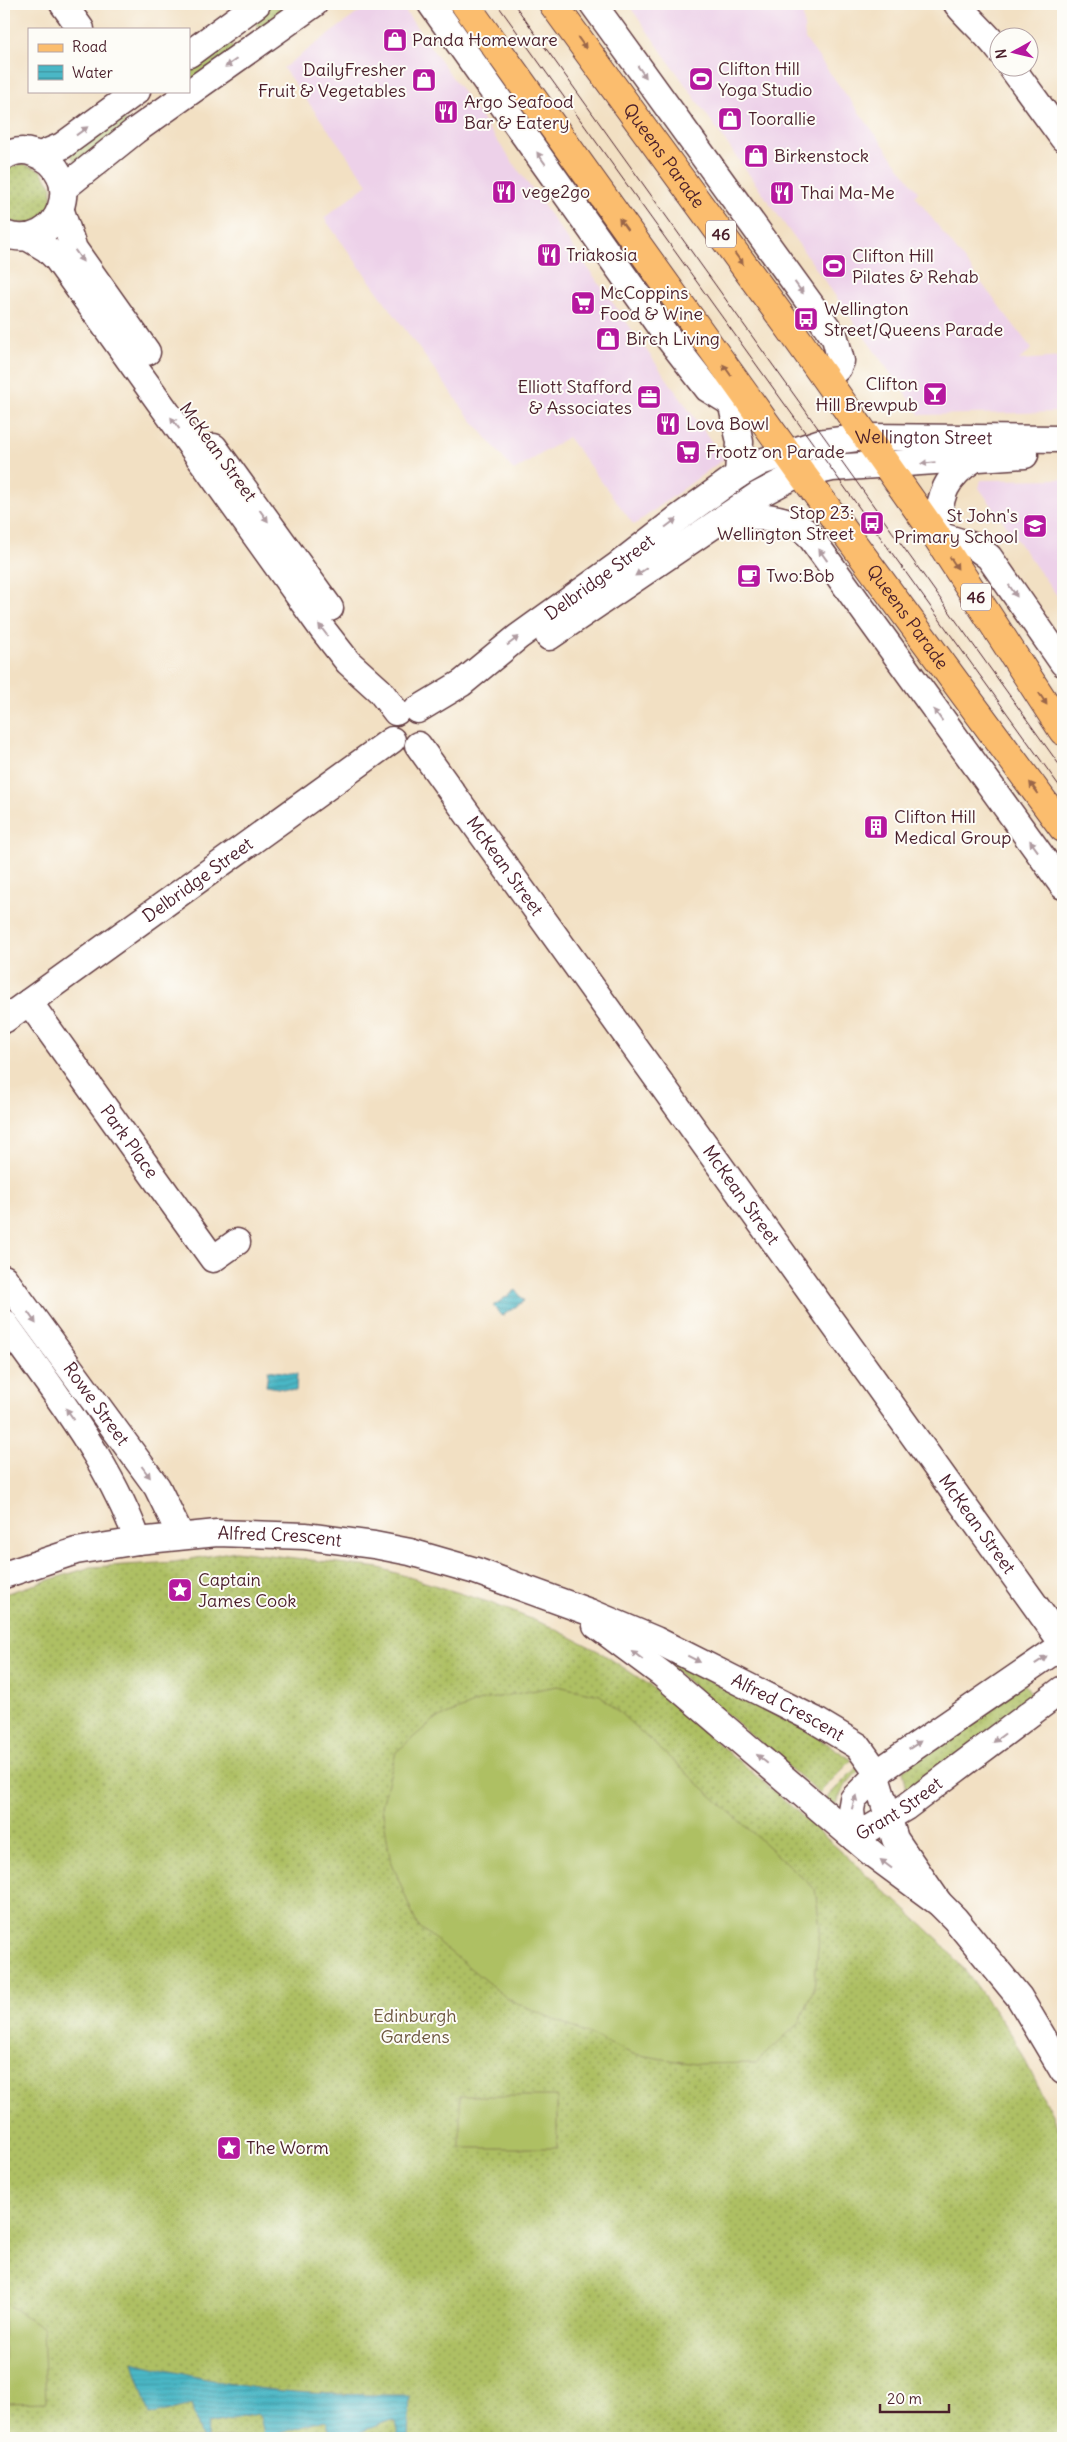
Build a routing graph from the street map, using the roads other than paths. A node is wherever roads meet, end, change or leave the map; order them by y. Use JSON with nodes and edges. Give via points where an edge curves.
{"nodes":[{"id":1,"x":62,"y":4,"type":"edge"},
{"id":2,"x":314,"y":4,"type":"edge"},
{"id":3,"x":431,"y":4,"type":"edge"},
{"id":4,"x":465,"y":4,"type":"edge"},
{"id":5,"x":553,"y":4,"type":"edge"},
{"id":6,"x":593,"y":4,"type":"edge"},
{"id":7,"x":956,"y":4,"type":"edge"},
{"id":8,"x":978,"y":4,"type":"edge"},
{"id":9,"x":248,"y":11,"type":"edge"},
{"id":10,"x":80,"y":28,"type":"edge"},
{"id":11,"x":990,"y":34,"type":"edge"},
{"id":12,"x":990,"y":40,"type":"edge"},
{"id":13,"x":257,"y":45,"type":"junction"},
{"id":14,"x":190,"y":53,"type":"edge"},
{"id":15,"x":510,"y":66,"type":"junction"},
{"id":16,"x":1019,"y":78,"type":"edge"},
{"id":17,"x":487,"y":82,"type":"junction"},
{"id":18,"x":133,"y":92,"type":"edge"},
{"id":19,"x":190,"y":92,"type":"edge"},
{"id":20,"x":190,"y":92,"type":"edge"},
{"id":21,"x":150,"y":120,"type":"junction"},
{"id":22,"x":1063,"y":138,"type":"edge"},
{"id":23,"x":6,"y":151,"type":"edge"},
{"id":24,"x":40,"y":155,"type":"junction"},
{"id":25,"x":62,"y":200,"type":"junction"},
{"id":26,"x":10,"y":235,"type":"edge"},
{"id":27,"x":826,"y":379,"type":"junction"},
{"id":28,"x":742,"y":404,"type":"junction"},
{"id":29,"x":866,"y":437,"type":"junction"},
{"id":30,"x":1063,"y":439,"type":"edge"},
{"id":31,"x":1063,"y":450,"type":"edge"},
{"id":32,"x":974,"y":459,"type":"junction"},
{"id":33,"x":794,"y":463,"type":"junction"},
{"id":34,"x":886,"y":466,"type":"junction"},
{"id":35,"x":738,"y":475,"type":"junction"},
{"id":36,"x":725,"y":517,"type":"junction"},
{"id":37,"x":935,"y":534,"type":"junction"},
{"id":38,"x":1063,"y":663,"type":"edge"},
{"id":39,"x":380,"y":691,"type":"junction"},
{"id":40,"x":415,"y":723,"type":"junction"},
{"id":41,"x":1063,"y":730,"type":"edge"},
{"id":42,"x":1063,"y":828,"type":"edge"},
{"id":43,"x":1063,"y":886,"type":"edge"},
{"id":44,"x":29,"y":1002,"type":"junction"},
{"id":45,"x":4,"y":1020,"type":"edge"},
{"id":46,"x":236,"y":1242,"type":"dead end"},
{"id":47,"x":4,"y":1278,"type":"edge"},
{"id":48,"x":4,"y":1322,"type":"edge"},
{"id":49,"x":181,"y":1536,"type":"junction"},
{"id":50,"x":138,"y":1541,"type":"junction"},
{"id":51,"x":4,"y":1575,"type":"edge"},
{"id":52,"x":552,"y":1600,"type":"junction"},
{"id":53,"x":1063,"y":1645,"type":"edge"},
{"id":54,"x":1063,"y":1690,"type":"edge"},
{"id":55,"x":876,"y":1775,"type":"junction"},
{"id":56,"x":889,"y":1818,"type":"junction"},
{"id":57,"x":854,"y":1838,"type":"junction"},
{"id":58,"x":939,"y":1903,"type":"junction"},
{"id":59,"x":1063,"y":2071,"type":"edge"}],
"edges":[{"from":1,"to":10,"type":"street"},
{"from":2,"to":13,"type":"street"},
{"from":3,"to":17,"type":"street","name":"Queens Parade"},
{"from":4,"to":15,"type":"main road","name":"Queens Parade"},
{"from":5,"to":27,"type":"main road","name":"Queens Parade","number":"46","one_way":true},
{"from":6,"to":27,"type":"street","name":"Queens Parade","one_way":true,"via":[[835,338],[841,361]]},
{"from":7,"to":12,"type":"street"},
{"from":8,"to":11,"type":"street"},
{"from":9,"to":13,"type":"street"},
{"from":9,"to":14,"type":"street"},
{"from":13,"to":19,"type":"street","one_way":true},
{"from":15,"to":17,"type":"street"},
{"from":28,"to":15,"type":"main road","name":"Queens Parade","one_way":true},
{"from":16,"to":22,"type":"street"},
{"from":28,"to":17,"type":"street","name":"Queens Parade","one_way":true,"via":[[711,392]]},
{"from":18,"to":21,"type":"street"},
{"from":24,"to":18,"type":"street","one_way":true,"via":[[62,146]]},
{"from":20,"to":21,"type":"street","one_way":true},
{"from":21,"to":25,"type":"street","via":[[82,172]]},
{"from":23,"to":24,"type":"street","via":[[28,151]]},
{"from":24,"to":25,"type":"street","name":"McKean Street","via":[[60,175]]},
{"from":25,"to":26,"type":"street","via":[[53,224],[41,233]]},
{"from":25,"to":39,"type":"street","name":"McKean Street","one_way":true,"via":[[74,249],[349,634]]},
{"from":39,"to":26,"type":"street","name":"McKean Street","one_way":true,"via":[[348,662],[323,630],[57,259],[47,249]]},
{"from":27,"to":29,"type":"main road","name":"Queens Parade","number":"46"},
{"from":28,"to":33,"type":"main road","name":"Queens Parade"},
{"from":28,"to":35,"type":"street","name":"Queens Parade"},
{"from":29,"to":30,"type":"street","name":"Wellington Street"},
{"from":29,"to":33,"type":"street","name":"Wellington Street","via":[[822,442]]},
{"from":29,"to":34,"type":"main road","name":"Queens Parade","number":"46"},
{"from":31,"to":32,"type":"street","name":"Wellington Street"},
{"from":32,"to":34,"type":"street","name":"Wellington Street","one_way":true},
{"from":32,"to":37,"type":"street","via":[[956,470],[945,485]]},
{"from":33,"to":34,"type":"street","name":"Wellington Street","via":[[839,468]]},
{"from":33,"to":35,"type":"street","name":"Delbridge Street","via":[[756,464]]},
{"from":33,"to":36,"type":"street","name":"Delbridge Street","via":[[771,487]]},
{"from":42,"to":33,"type":"main road","name":"Queens Parade","one_way":true},
{"from":34,"to":37,"type":"main road","name":"Queens Parade","number":"46"},
{"from":40,"to":35,"type":"street","name":"Delbridge Street","one_way":true,"via":[[518,636]]},
{"from":36,"to":40,"type":"street","name":"Delbridge Street","one_way":true,"via":[[445,709]]},
{"from":43,"to":36,"type":"street","name":"Queens Parade","one_way":true,"via":[[805,530],[795,524],[766,518]]},
{"from":37,"to":38,"type":"street","one_way":true,"via":[[974,546],[990,557]]},
{"from":37,"to":41,"type":"main road","name":"Queens Parade","number":"46","one_way":true},
{"from":39,"to":40,"type":"street","name":"McKean Street"},
{"from":40,"to":44,"type":"street","name":"Delbridge Street","via":[[407,748],[392,740]]},
{"from":40,"to":53,"type":"street","name":"McKean Street"},
{"from":44,"to":45,"type":"street","name":"Delbridge Street"},
{"from":44,"to":46,"type":"street","name":"Park Place","via":[[213,1259]]},
{"from":47,"to":49,"type":"street","name":"Rowe Street","one_way":true,"via":[[157,1487]]},
{"from":50,"to":48,"type":"street","name":"Rowe Street","one_way":true,"via":[[125,1507],[97,1454]]},
{"from":49,"to":50,"type":"street","name":"Alfred Crescent"},
{"from":49,"to":52,"type":"street","name":"Alfred Crescent","via":[[271,1534],[374,1545],[476,1571]]},
{"from":50,"to":51,"type":"street","name":"Alfred Crescent","via":[[63,1554]]},
{"from":52,"to":55,"type":"street","name":"Alfred Crescent","one_way":true,"via":[[656,1640],[813,1720],[858,1746]]},
{"from":57,"to":52,"type":"street","name":"Alfred Crescent","one_way":true,"via":[[662,1674],[598,1626]]},
{"from":55,"to":53,"type":"street","name":"Grant Street","one_way":true},
{"from":54,"to":56,"type":"street","name":"Grant Street","one_way":true},
{"from":55,"to":56,"type":"street","name":"Alfred Crescent"},
{"from":57,"to":55,"type":"street","name":"Grant Street","one_way":true,"via":[[853,1799]]},
{"from":56,"to":57,"type":"street","name":"Grant Street"},
{"from":56,"to":58,"type":"street","name":"Alfred Crescent","via":[[895,1839]]},
{"from":58,"to":57,"type":"street","name":"Alfred Crescent","one_way":true},
{"from":58,"to":59,"type":"street","name":"Alfred Crescent","via":[[1019,1997]]}]}
